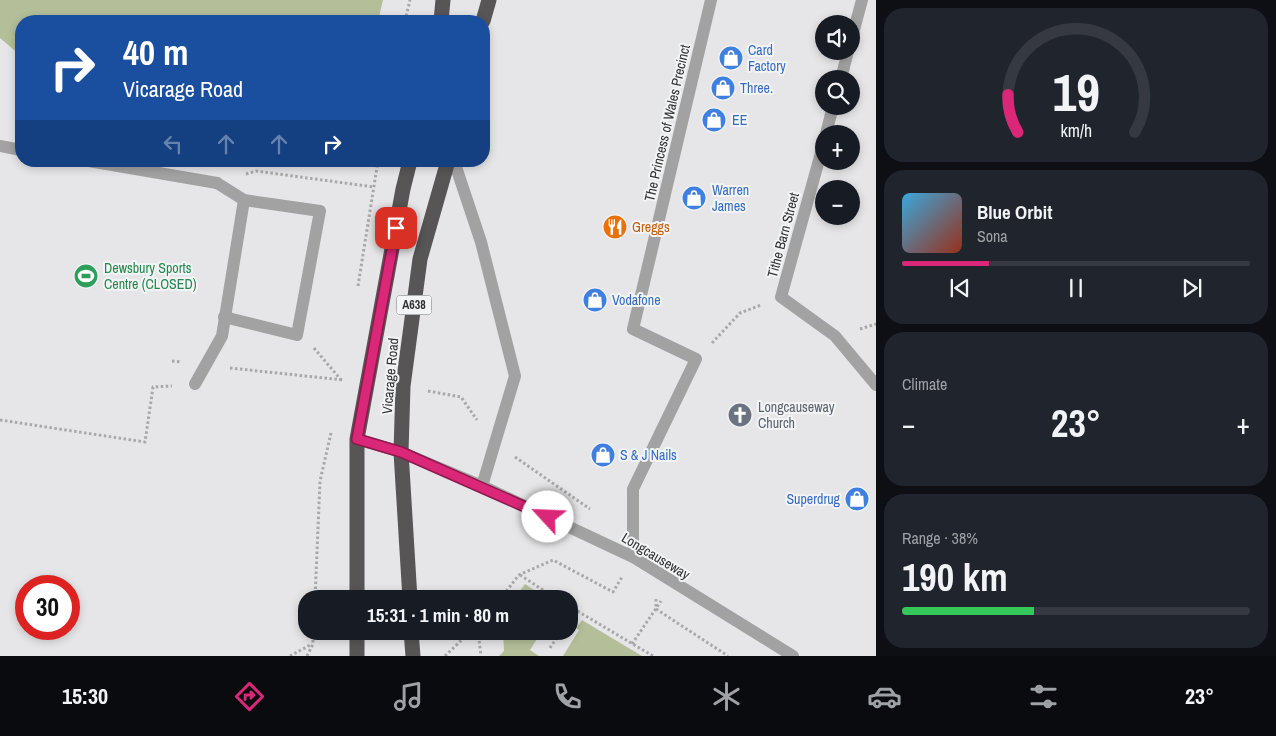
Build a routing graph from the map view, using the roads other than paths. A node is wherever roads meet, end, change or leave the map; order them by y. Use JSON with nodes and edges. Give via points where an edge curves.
{"nodes":[{"id":1,"x":444,"y":0,"type":"edge"},
{"id":2,"x":489,"y":0,"type":"edge"},
{"id":3,"x":711,"y":0,"type":"edge"},
{"id":4,"x":862,"y":0,"type":"edge"},
{"id":5,"x":442,"y":15,"type":"edge"},
{"id":6,"x":485,"y":15,"type":"edge"},
{"id":7,"x":858,"y":15,"type":"edge"},
{"id":8,"x":0,"y":146,"type":"edge"},
{"id":9,"x":15,"y":149,"type":"edge"},
{"id":10,"x":125,"y":167,"type":"edge"},
{"id":11,"x":409,"y":167,"type":"edge"},
{"id":12,"x":446,"y":167,"type":"edge"},
{"id":13,"x":456,"y":167,"type":"edge"},
{"id":14,"x":816,"y":170,"type":"edge"},
{"id":15,"x":244,"y":200,"type":"junction"},
{"id":16,"x":224,"y":318,"type":"junction"},
{"id":17,"x":195,"y":384,"type":"road end"},
{"id":18,"x":876,"y":385,"type":"edge"},
{"id":19,"x":357,"y":439,"type":"junction"},
{"id":20,"x":401,"y":452,"type":"junction"},
{"id":21,"x":482,"y":486,"type":"junction"},
{"id":22,"x":633,"y":557,"type":"junction"},
{"id":23,"x":357,"y":590,"type":"edge"},
{"id":24,"x":409,"y":590,"type":"edge"},
{"id":25,"x":357,"y":640,"type":"edge"},
{"id":26,"x":412,"y":640,"type":"edge"},
{"id":27,"x":357,"y":656,"type":"edge"},
{"id":28,"x":413,"y":656,"type":"edge"},
{"id":29,"x":793,"y":656,"type":"edge"}],
"edges":[{"from":1,"to":5,"type":"highway"},
{"from":2,"to":6,"type":"highway"},
{"from":3,"to":22,"type":"street","name":"The Princess of Wales Precinct","via":[[633,329],[696,359],[633,489]]},
{"from":4,"to":7,"type":"street"},
{"from":8,"to":9,"type":"street"},
{"from":10,"to":15,"type":"street","via":[[217,183]]},
{"from":11,"to":19,"type":"highway","name":"Vicarage Road","number":"A638"},
{"from":12,"to":20,"type":"highway","name":"Vicarage Road","number":"A638","via":[[420,259],[403,386]]},
{"from":13,"to":21,"type":"street","via":[[481,242],[515,376]]},
{"from":14,"to":18,"type":"street","name":"Tithe Barn Street","via":[[782,297],[835,336]]},
{"from":15,"to":16,"type":"street"},
{"from":15,"to":16,"type":"street","via":[[320,211],[298,335]]},
{"from":16,"to":17,"type":"street","via":[[222,336]]},
{"from":19,"to":20,"type":"street","name":"Longcauseway"},
{"from":19,"to":23,"type":"highway","name":"Vicarage Road","number":"A638"},
{"from":20,"to":21,"type":"street","name":"Longcauseway"},
{"from":20,"to":24,"type":"highway","name":"Vicarage Road","number":"A638"},
{"from":21,"to":22,"type":"street","name":"Longcauseway"},
{"from":22,"to":29,"type":"street","name":"Longcauseway"},
{"from":25,"to":27,"type":"highway"},
{"from":26,"to":28,"type":"highway"}]}
